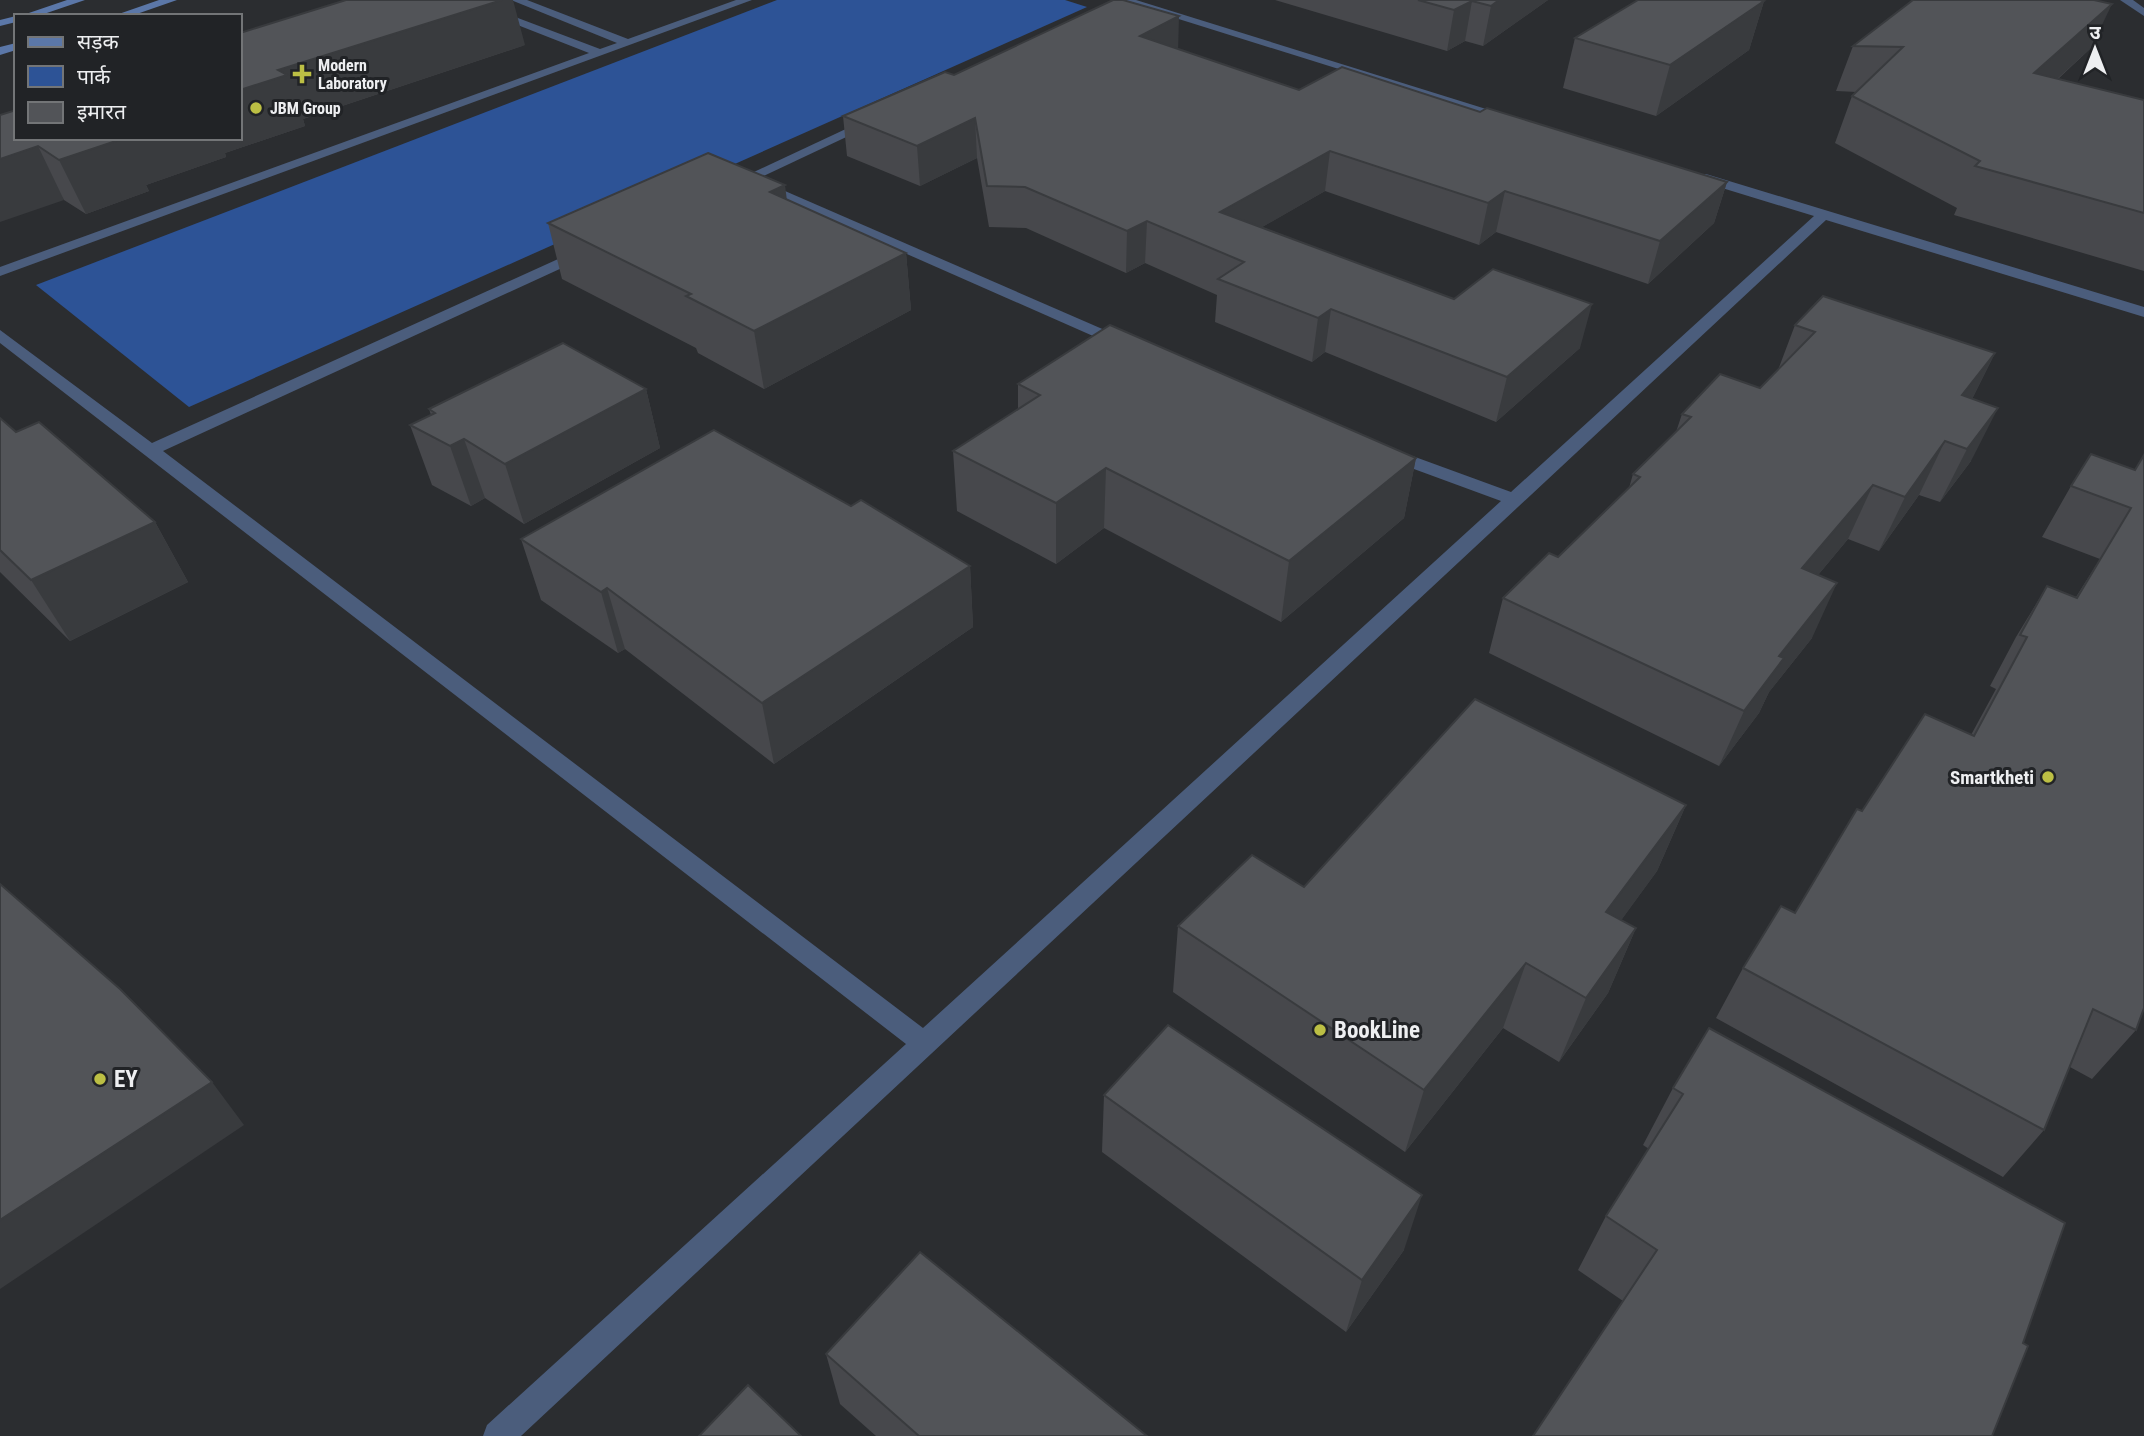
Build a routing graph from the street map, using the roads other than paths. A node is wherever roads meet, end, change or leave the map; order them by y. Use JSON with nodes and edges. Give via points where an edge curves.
{"nodes":[{"id":1,"x":79,"y":0,"type":"edge"},
{"id":2,"x":171,"y":0,"type":"edge"},
{"id":3,"x":460,"y":0,"type":"edge"},
{"id":4,"x":517,"y":0,"type":"edge"},
{"id":5,"x":746,"y":0,"type":"edge"},
{"id":6,"x":2126,"y":0,"type":"edge"},
{"id":7,"x":1128,"y":1,"type":"edge"},
{"id":8,"x":2144,"y":13,"type":"edge"},
{"id":9,"x":32,"y":14,"type":"edge"},
{"id":10,"x":125,"y":14,"type":"edge"},
{"id":11,"x":1108,"y":14,"type":"edge"},
{"id":12,"x":628,"y":43,"type":"junction"},
{"id":13,"x":600,"y":53,"type":"junction"},
{"id":14,"x":883,"y":116,"type":"edge"},
{"id":15,"x":1522,"y":122,"type":"edge"},
{"id":16,"x":1685,"y":172,"type":"edge"},
{"id":17,"x":747,"y":178,"type":"junction"},
{"id":18,"x":721,"y":190,"type":"edge"},
{"id":19,"x":1824,"y":214,"type":"junction"},
{"id":20,"x":594,"y":248,"type":"edge"},
{"id":21,"x":0,"y":272,"type":"edge"},
{"id":22,"x":2144,"y":312,"type":"edge"},
{"id":23,"x":0,"y":335,"type":"edge"},
{"id":24,"x":1144,"y":353,"type":"edge"},
{"id":25,"x":1374,"y":448,"type":"edge"},
{"id":26,"x":150,"y":450,"type":"junction"},
{"id":27,"x":1516,"y":500,"type":"junction"},
{"id":28,"x":924,"y":1043,"type":"junction"},
{"id":29,"x":498,"y":1436,"type":"edge"}],
"edges":[{"from":1,"to":9,"type":"main road"},
{"from":2,"to":10,"type":"main road"},
{"from":3,"to":13,"type":"street"},
{"from":4,"to":12,"type":"street"},
{"from":5,"to":12,"type":"street"},
{"from":6,"to":8,"type":"street"},
{"from":7,"to":11,"type":"street"},
{"from":7,"to":15,"type":"street"},
{"from":12,"to":13,"type":"street"},
{"from":13,"to":21,"type":"street"},
{"from":14,"to":17,"type":"street"},
{"from":16,"to":19,"type":"street"},
{"from":17,"to":18,"type":"street"},
{"from":17,"to":24,"type":"street"},
{"from":19,"to":22,"type":"street"},
{"from":19,"to":27,"type":"street"},
{"from":20,"to":26,"type":"street"},
{"from":23,"to":26,"type":"street"},
{"from":25,"to":27,"type":"street"},
{"from":26,"to":28,"type":"street"},
{"from":27,"to":28,"type":"street"},
{"from":28,"to":29,"type":"street"}]}
